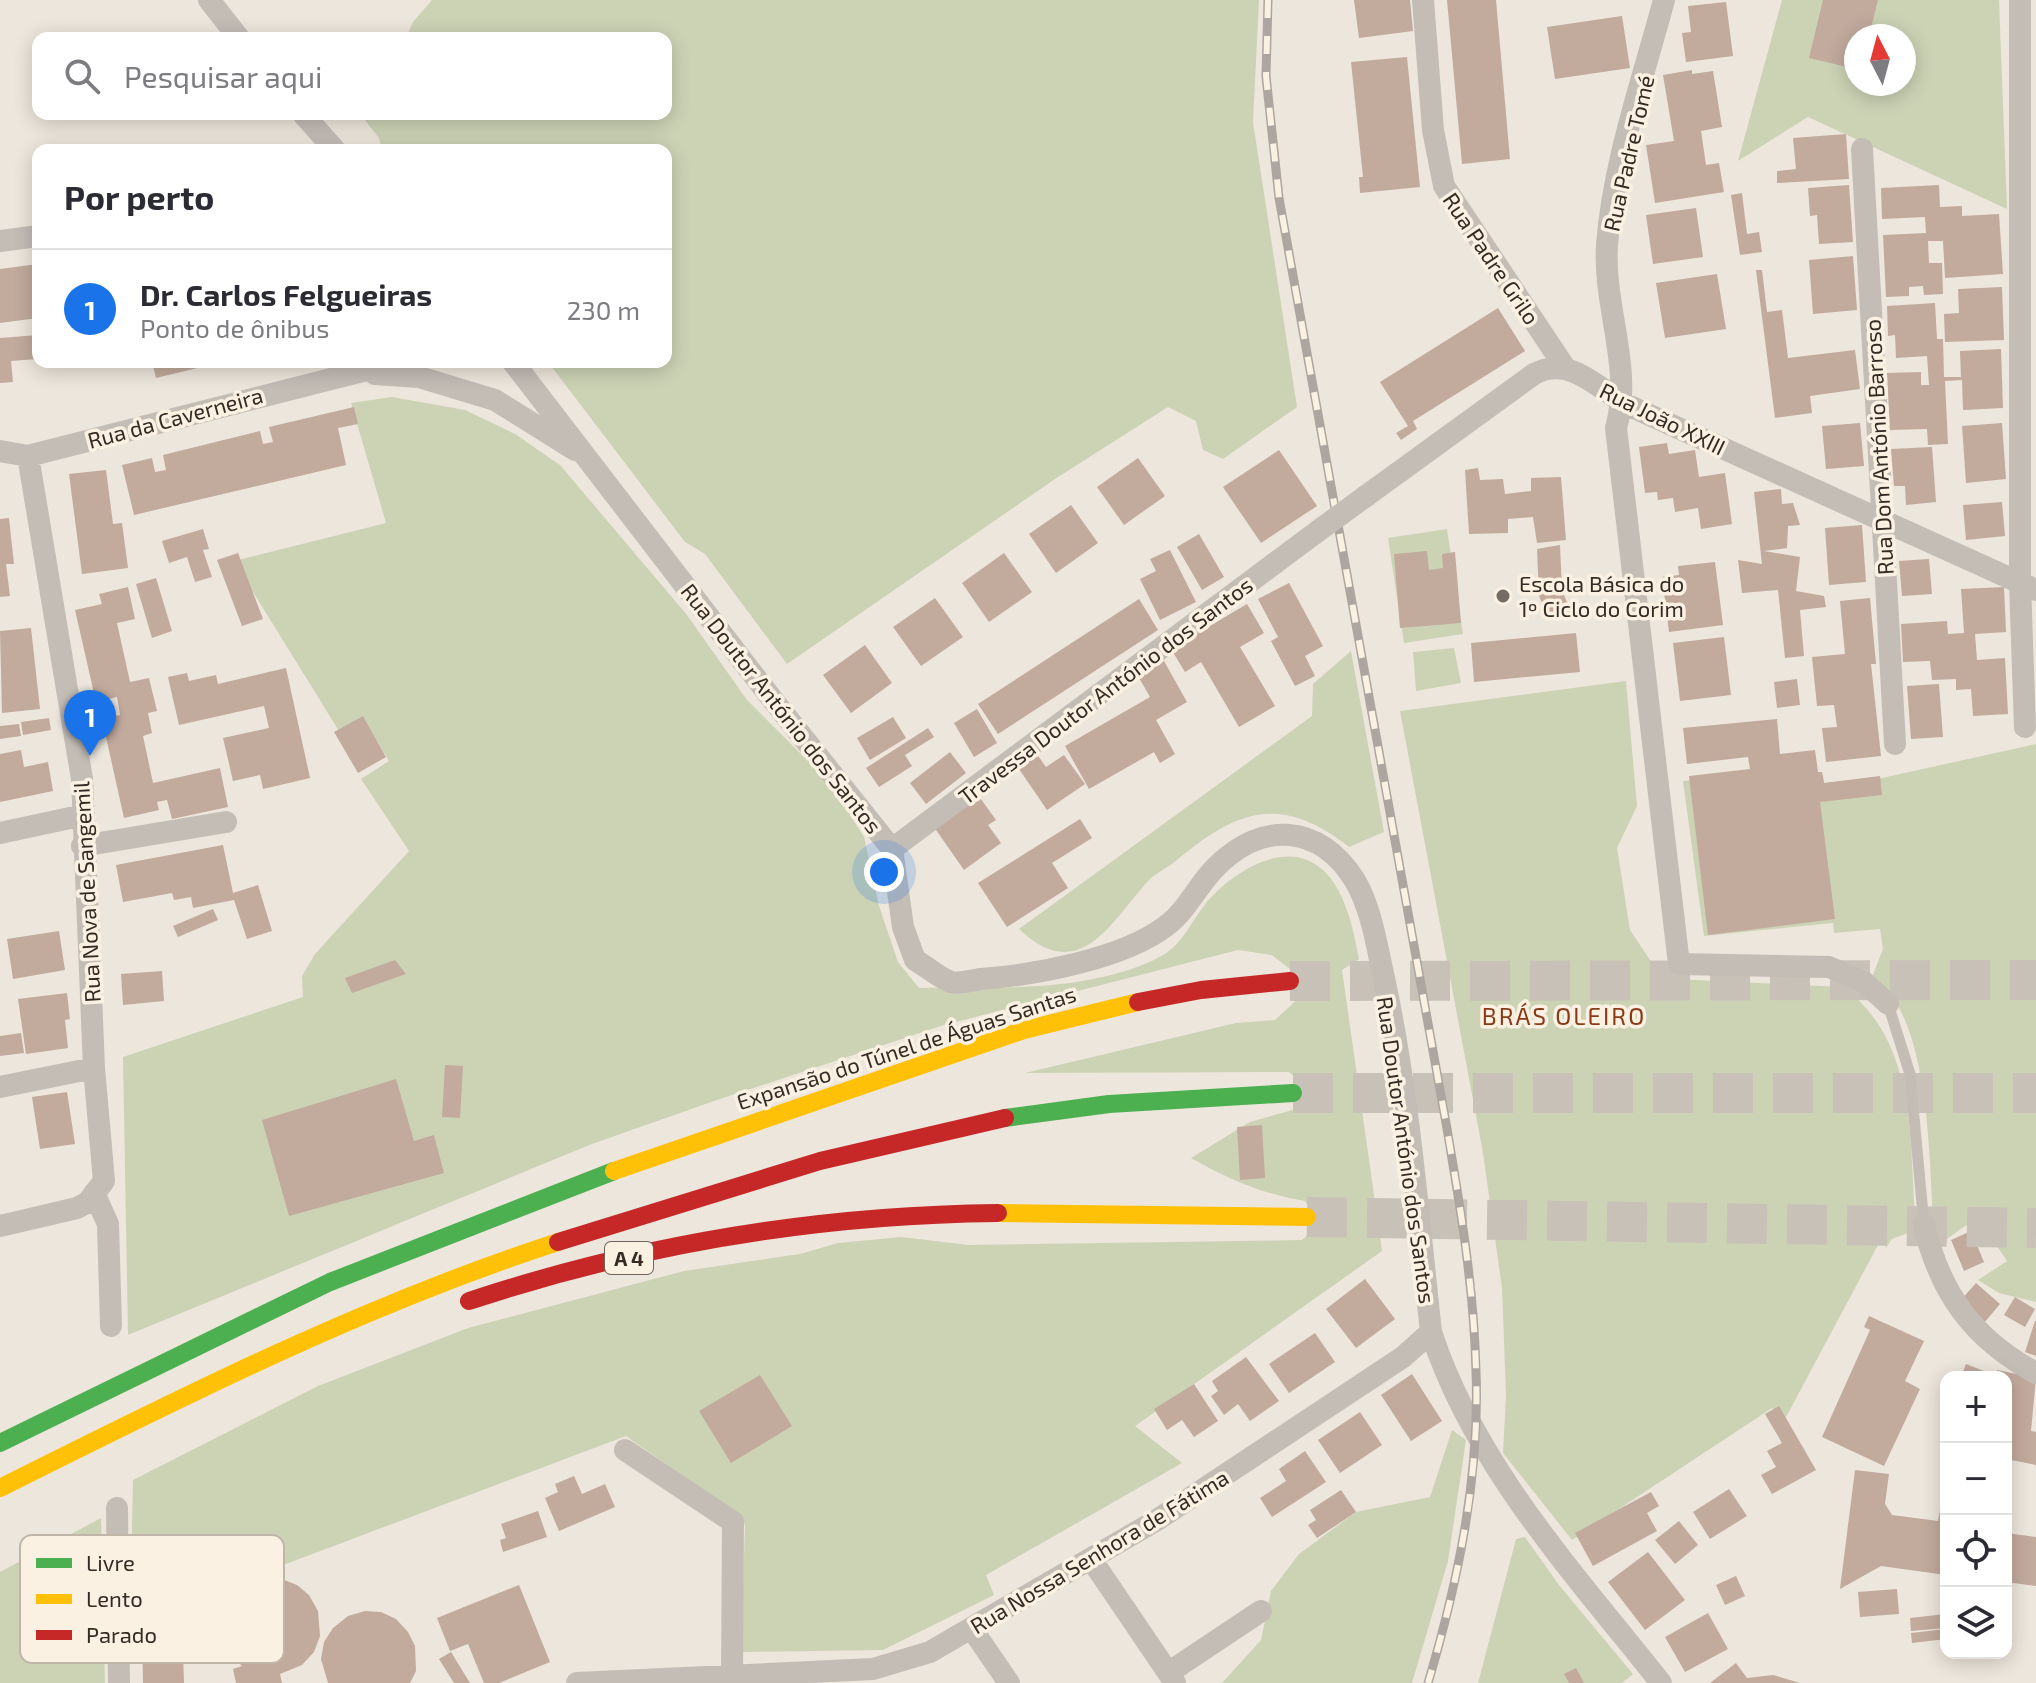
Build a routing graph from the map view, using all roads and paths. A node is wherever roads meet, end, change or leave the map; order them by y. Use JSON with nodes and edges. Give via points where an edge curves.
{"nodes":[{"id":1,"x":209,"y":0,"type":"edge"},
{"id":2,"x":1423,"y":0,"type":"edge"},
{"id":3,"x":1664,"y":0,"type":"edge"},
{"id":4,"x":2020,"y":0,"type":"edge"},
{"id":5,"x":234,"y":32,"type":"edge"},
{"id":6,"x":2028,"y":98,"type":"edge"},
{"id":7,"x":307,"y":120,"type":"edge"},
{"id":8,"x":323,"y":144,"type":"edge"},
{"id":9,"x":1862,"y":149,"type":"dead end"},
{"id":10,"x":2025,"y":206,"type":"edge"},
{"id":11,"x":32,"y":237,"type":"edge"},
{"id":12,"x":0,"y":241,"type":"edge"},
{"id":13,"x":1564,"y":366,"type":"junction"},
{"id":14,"x":369,"y":368,"type":"edge"},
{"id":15,"x":518,"y":368,"type":"edge"},
{"id":16,"x":350,"y":372,"type":"junction"},
{"id":17,"x":1623,"y":403,"type":"junction"},
{"id":18,"x":0,"y":451,"type":"edge"},
{"id":19,"x":28,"y":456,"type":"junction"},
{"id":20,"x":589,"y":458,"type":"junction"},
{"id":21,"x":1882,"y":520,"type":"junction"},
{"id":22,"x":2028,"y":586,"type":"edge"},
{"id":23,"x":2025,"y":727,"type":"dead end"},
{"id":24,"x":1895,"y":744,"type":"dead end"},
{"id":25,"x":84,"y":815,"type":"junction"},
{"id":26,"x":226,"y":822,"type":"dead end"},
{"id":27,"x":0,"y":833,"type":"edge"},
{"id":28,"x":82,"y":846,"type":"junction"},
{"id":29,"x":892,"y":849,"type":"junction"},
{"id":30,"x":1290,"y":981,"type":"tunnel mouth"},
{"id":31,"x":1888,"y":1004,"type":"joint"},
{"id":32,"x":94,"y":1068,"type":"junction"},
{"id":33,"x":0,"y":1087,"type":"edge"},
{"id":34,"x":1293,"y":1093,"type":"tunnel mouth"},
{"id":35,"x":94,"y":1193,"type":"junction"},
{"id":36,"x":1307,"y":1217,"type":"tunnel mouth"},
{"id":37,"x":1924,"y":1225,"type":"joint"},
{"id":38,"x":0,"y":1226,"type":"edge"},
{"id":39,"x":453,"y":1307,"type":"dead end"},
{"id":40,"x":111,"y":1326,"type":"dead end"},
{"id":41,"x":1431,"y":1332,"type":"junction"},
{"id":42,"x":2036,"y":1373,"type":"edge"},
{"id":43,"x":0,"y":1443,"type":"edge"},
{"id":44,"x":625,"y":1450,"type":"dead end"},
{"id":45,"x":0,"y":1488,"type":"edge"},
{"id":46,"x":117,"y":1508,"type":"dead end"},
{"id":47,"x":117,"y":1535,"type":"edge"},
{"id":48,"x":1091,"y":1559,"type":"junction"},
{"id":49,"x":1261,"y":1611,"type":"dead end"},
{"id":50,"x":972,"y":1629,"type":"junction"},
{"id":51,"x":119,"y":1663,"type":"edge"},
{"id":52,"x":732,"y":1676,"type":"junction"},
{"id":53,"x":1171,"y":1678,"type":"edge"},
{"id":54,"x":119,"y":1683,"type":"edge"},
{"id":55,"x":577,"y":1683,"type":"edge"},
{"id":56,"x":1009,"y":1683,"type":"edge"},
{"id":57,"x":1661,"y":1683,"type":"edge"}],
"edges":[{"from":1,"to":5,"type":"street"},
{"from":2,"to":13,"type":"street","name":"Rua Padre Grilo","via":[[1433,130],[1444,186]]},
{"from":3,"to":17,"type":"street","name":"Rua Padre Tomé","via":[[1607,244]]},
{"from":4,"to":6,"type":"street"},
{"from":6,"to":10,"type":"street"},
{"from":7,"to":8,"type":"street"},
{"from":9,"to":21,"type":"street","name":"Rua Dom António Barroso"},
{"from":10,"to":22,"type":"street"},
{"from":11,"to":12,"type":"street"},
{"from":13,"to":17,"type":"street","name":"Rua João XXIII"},
{"from":13,"to":29,"type":"street","name":"Travessa Doutor António dos Santos","bridge":true,"via":[[1534,374]]},
{"from":14,"to":16,"type":"street","name":"Rua da Caverneira"},
{"from":15,"to":20,"type":"street","name":"Rua Doutor António dos Santos"},
{"from":16,"to":19,"type":"street","name":"Rua da Caverneira"},
{"from":16,"to":20,"type":"street","name":"Rua da Caverneira","via":[[419,377],[495,400]]},
{"from":17,"to":21,"type":"street","name":"Rua João XXIII"},
{"from":17,"to":31,"type":"street","name":"Rua Padre Tomé","via":[[1616,428],[1679,964],[1829,967],[1864,982]]},
{"from":18,"to":19,"type":"street","name":"Rua da Caverneira"},
{"from":19,"to":25,"type":"street","name":"Rua Nova de Sangemil"},
{"from":20,"to":29,"type":"street","name":"Rua Doutor António dos Santos"},
{"from":21,"to":22,"type":"street","name":"Rua João XXIII"},
{"from":21,"to":24,"type":"street","name":"Rua Dom António Barroso"},
{"from":22,"to":23,"type":"street"},
{"from":25,"to":27,"type":"street"},
{"from":25,"to":28,"type":"street","name":"Rua Nova de Sangemil"},
{"from":26,"to":28,"type":"street"},
{"from":28,"to":32,"type":"street","name":"Rua Nova de Sangemil"},
{"from":29,"to":41,"type":"street","name":"Rua Doutor António dos Santos","via":[[903,927],[915,960],[952,982],[1043,973],[1131,943],[1166,926],[1215,867],[1261,837],[1286,833],[1311,839],[1336,857],[1355,880],[1390,1006]]},
{"from":30,"to":43,"type":"highway","name":"Expansão do Túnel de Águas Santas","via":[[1201,990],[1095,1011],[941,1057],[574,1186],[330,1282]]},
{"from":31,"to":37,"type":"lane","via":[[1910,1074]]},
{"from":32,"to":33,"type":"street"},
{"from":32,"to":35,"type":"street","name":"Rua Nova de Sangemil","via":[[104,1181]]},
{"from":34,"to":45,"type":"highway","number":"A 4","via":[[1155,1099],[1002,1118],[731,1187],[537,1248],[382,1306],[246,1366]]},
{"from":35,"to":38,"type":"street","via":[[77,1208]]},
{"from":35,"to":40,"type":"street","via":[[108,1224]]},
{"from":36,"to":39,"type":"highway","number":"A 4","via":[[924,1215],[780,1228],[645,1254],[509,1287]]},
{"from":37,"to":42,"type":"street","via":[[1933,1265],[1958,1308],[1989,1343]]},
{"from":41,"to":48,"type":"street","name":"Rua Nossa Senhora de Fátima","via":[[1390,1366]]},
{"from":41,"to":57,"type":"street","name":"Rua Doutor António dos Santos","via":[[1442,1366],[1517,1502]]},
{"from":44,"to":52,"type":"street","via":[[733,1522]]},
{"from":46,"to":47,"type":"street"},
{"from":48,"to":50,"type":"street","name":"Rua Nossa Senhora de Fátima"},
{"from":48,"to":53,"type":"street"},
{"from":49,"to":53,"type":"street"},
{"from":50,"to":52,"type":"street","name":"Rua Nossa Senhora de Fátima","via":[[893,1666]]},
{"from":50,"to":56,"type":"street"},
{"from":51,"to":54,"type":"street"},
{"from":52,"to":55,"type":"street","name":"Rua Nossa Senhora de Fátima"}]}
